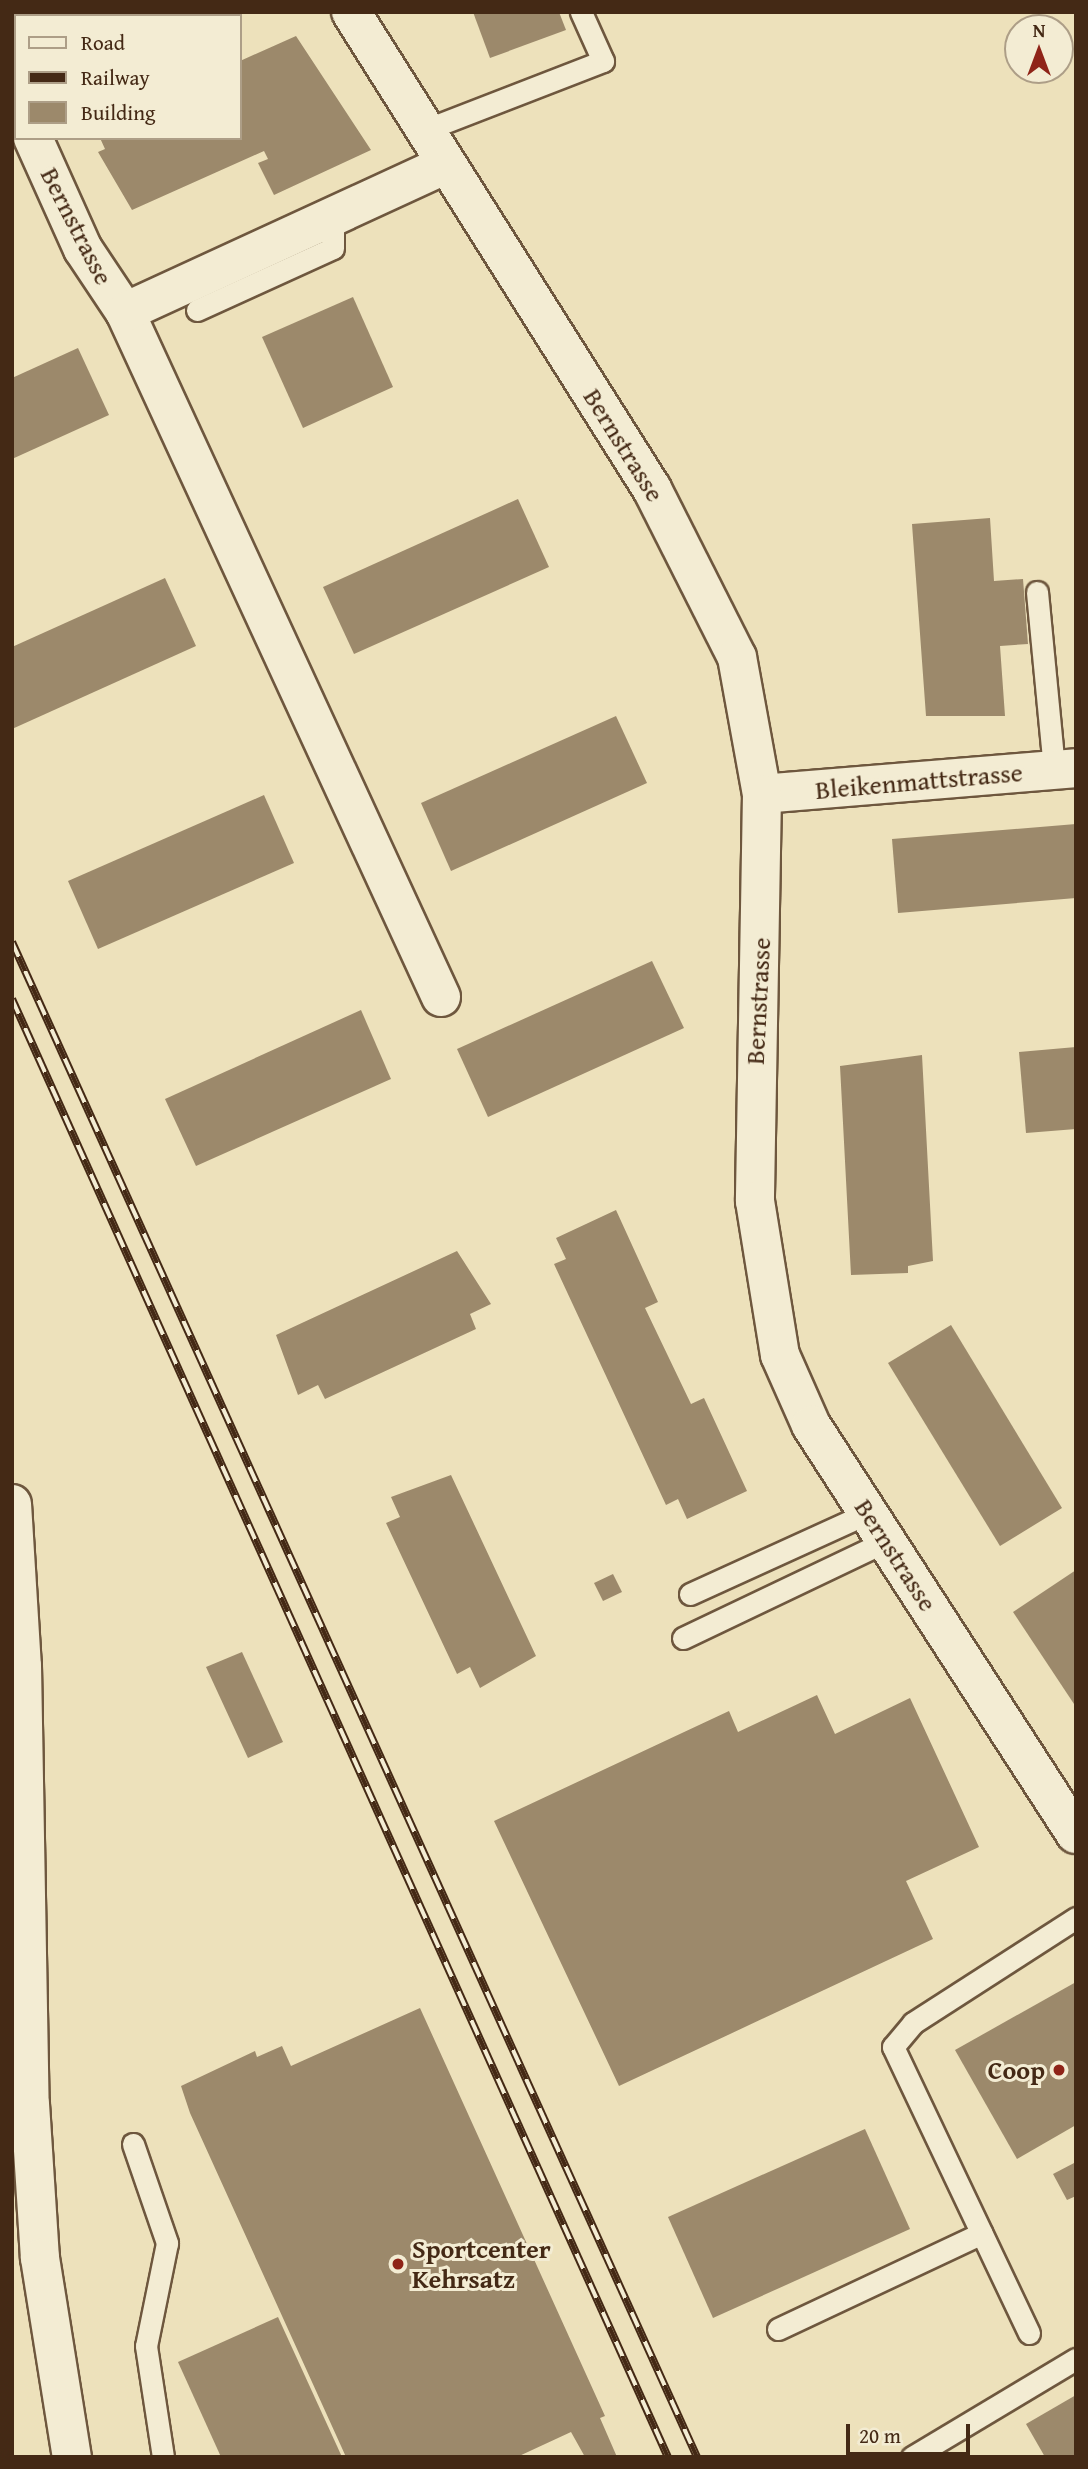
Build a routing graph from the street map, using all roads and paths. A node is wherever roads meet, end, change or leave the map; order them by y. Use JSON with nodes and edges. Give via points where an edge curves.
{"nodes":[{"id":1,"x":351,"y":12,"type":"edge"},
{"id":2,"x":581,"y":12,"type":"edge"},
{"id":3,"x":425,"y":130,"type":"junction"},
{"id":4,"x":34,"y":140,"type":"edge"},
{"id":5,"x":447,"y":164,"type":"junction"},
{"id":6,"x":333,"y":217,"type":"junction"},
{"id":7,"x":197,"y":310,"type":"dead end"},
{"id":8,"x":125,"y":312,"type":"junction"},
{"id":9,"x":1037,"y":592,"type":"dead end"},
{"id":10,"x":1065,"y":769,"type":"edge"},
{"id":11,"x":762,"y":794,"type":"junction"},
{"id":12,"x":440,"y":997,"type":"dead end"},
{"id":13,"x":12,"y":1504,"type":"edge"},
{"id":14,"x":877,"y":1527,"type":"junction"},
{"id":15,"x":690,"y":1594,"type":"dead end"},
{"id":16,"x":683,"y":1638,"type":"dead end"},
{"id":17,"x":1076,"y":1834,"type":"edge"},
{"id":18,"x":1076,"y":1918,"type":"edge"},
{"id":19,"x":133,"y":2144,"type":"dead end"},
{"id":20,"x":982,"y":2233,"type":"junction"},
{"id":21,"x":778,"y":2329,"type":"dead end"},
{"id":22,"x":1029,"y":2333,"type":"dead end"},
{"id":23,"x":1076,"y":2359,"type":"edge"},
{"id":24,"x":72,"y":2457,"type":"edge"},
{"id":25,"x":163,"y":2457,"type":"edge"},
{"id":26,"x":912,"y":2457,"type":"edge"}],
"edges":[{"from":1,"to":3,"type":"street","name":"Bernstrasse"},
{"from":2,"to":3,"type":"lane","via":[[603,61]]},
{"from":3,"to":5,"type":"street","name":"Bernstrasse"},
{"from":4,"to":8,"type":"street","name":"Bernstrasse","via":[[83,249]]},
{"from":5,"to":6,"type":"street","name":"Bernstrasse"},
{"from":5,"to":11,"type":"street","name":"Bernstrasse","via":[[684,544],[737,657]]},
{"from":6,"to":7,"type":"lane","via":[[333,248]]},
{"from":6,"to":8,"type":"street","name":"Bernstrasse"},
{"from":8,"to":12,"type":"street","name":"Bernstrasse"},
{"from":9,"to":10,"type":"lane"},
{"from":10,"to":11,"type":"street","name":"Bleikenmattstrasse"},
{"from":11,"to":14,"type":"street","name":"Bernstrasse","via":[[754,1148],[759,1251],[780,1355],[811,1425]]},
{"from":13,"to":24,"type":"street","via":[[22,1666],[30,2104],[40,2258]]},
{"from":14,"to":15,"type":"lane"},
{"from":14,"to":16,"type":"lane"},
{"from":14,"to":17,"type":"street","name":"Bernstrasse"},
{"from":18,"to":20,"type":"lane","via":[[913,2023],[893,2047]]},
{"from":19,"to":25,"type":"lane","via":[[167,2243],[146,2346]]},
{"from":20,"to":21,"type":"lane"},
{"from":20,"to":22,"type":"lane"},
{"from":23,"to":26,"type":"lane"}]}
